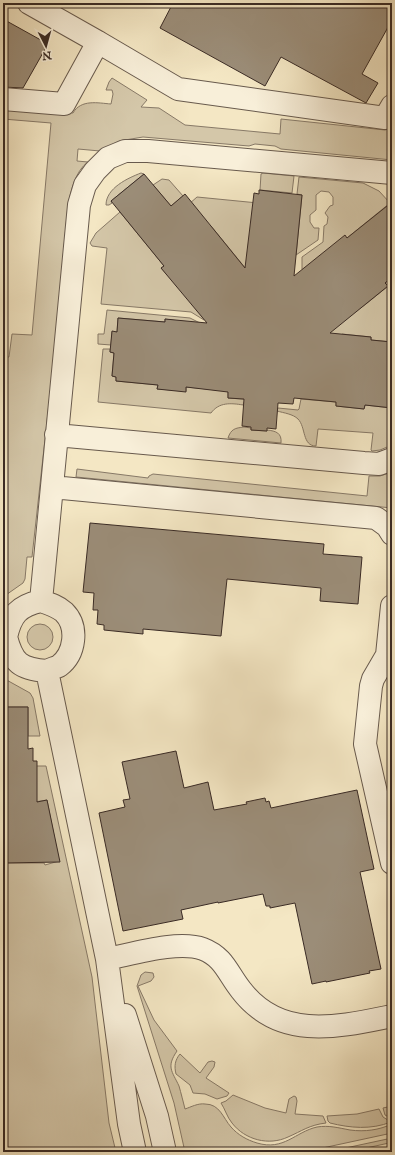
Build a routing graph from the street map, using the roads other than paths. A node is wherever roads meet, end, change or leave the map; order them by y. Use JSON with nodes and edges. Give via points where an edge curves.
{"nodes":[{"id":1,"x":29,"y":3,"type":"edge"},
{"id":2,"x":98,"y":42,"type":"junction"},
{"id":3,"x":3,"y":99,"type":"edge"},
{"id":4,"x":392,"y":106,"type":"edge"},
{"id":5,"x":392,"y":173,"type":"edge"},
{"id":6,"x":56,"y":435,"type":"junction"},
{"id":7,"x":392,"y":459,"type":"edge"},
{"id":8,"x":52,"y":487,"type":"junction"},
{"id":9,"x":384,"y":519,"type":"edge"},
{"id":10,"x":392,"y":534,"type":"edge"},
{"id":11,"x":41,"y":601,"type":"junction"},
{"id":12,"x":392,"y":606,"type":"edge"},
{"id":13,"x":4,"y":637,"type":"edge"},
{"id":14,"x":47,"y":671,"type":"junction"},
{"id":15,"x":392,"y":863,"type":"edge"},
{"id":16,"x":107,"y":959,"type":"junction"},
{"id":17,"x":392,"y":1016,"type":"edge"},
{"id":18,"x":135,"y":1152,"type":"edge"},
{"id":19,"x":165,"y":1152,"type":"edge"}],
"edges":[{"from":1,"to":2,"type":"lane"},
{"from":2,"to":3,"type":"lane","via":[[64,104]]},
{"from":2,"to":4,"type":"lane","via":[[178,89],[385,118]]},
{"from":5,"to":6,"type":"lane","via":[[148,151],[125,151],[108,158],[85,185],[79,205]]},
{"from":6,"to":7,"type":"lane","via":[[364,463],[379,464]]},
{"from":6,"to":8,"type":"lane"},
{"from":8,"to":9,"type":"lane"},
{"from":8,"to":11,"type":"lane"},
{"from":9,"to":10,"type":"lane"},
{"from":11,"to":13,"type":"lane","via":[[29,604],[18,611],[9,623]]},
{"from":11,"to":14,"type":"lane","via":[[54,605],[65,613],[71,624],[73,637],[67,657],[59,666]]},
{"from":12,"to":15,"type":"lane","via":[[387,655],[371,686],[365,744]]},
{"from":13,"to":14,"type":"lane","via":[[10,652],[19,663],[31,670]]},
{"from":14,"to":16,"type":"lane"},
{"from":16,"to":17,"type":"lane","via":[[186,945],[216,956],[244,994],[258,1008],[279,1020],[301,1026],[324,1027]]},
{"from":16,"to":18,"type":"lane"},
{"from":16,"to":19,"type":"lane","via":[[157,1116]]}]}
